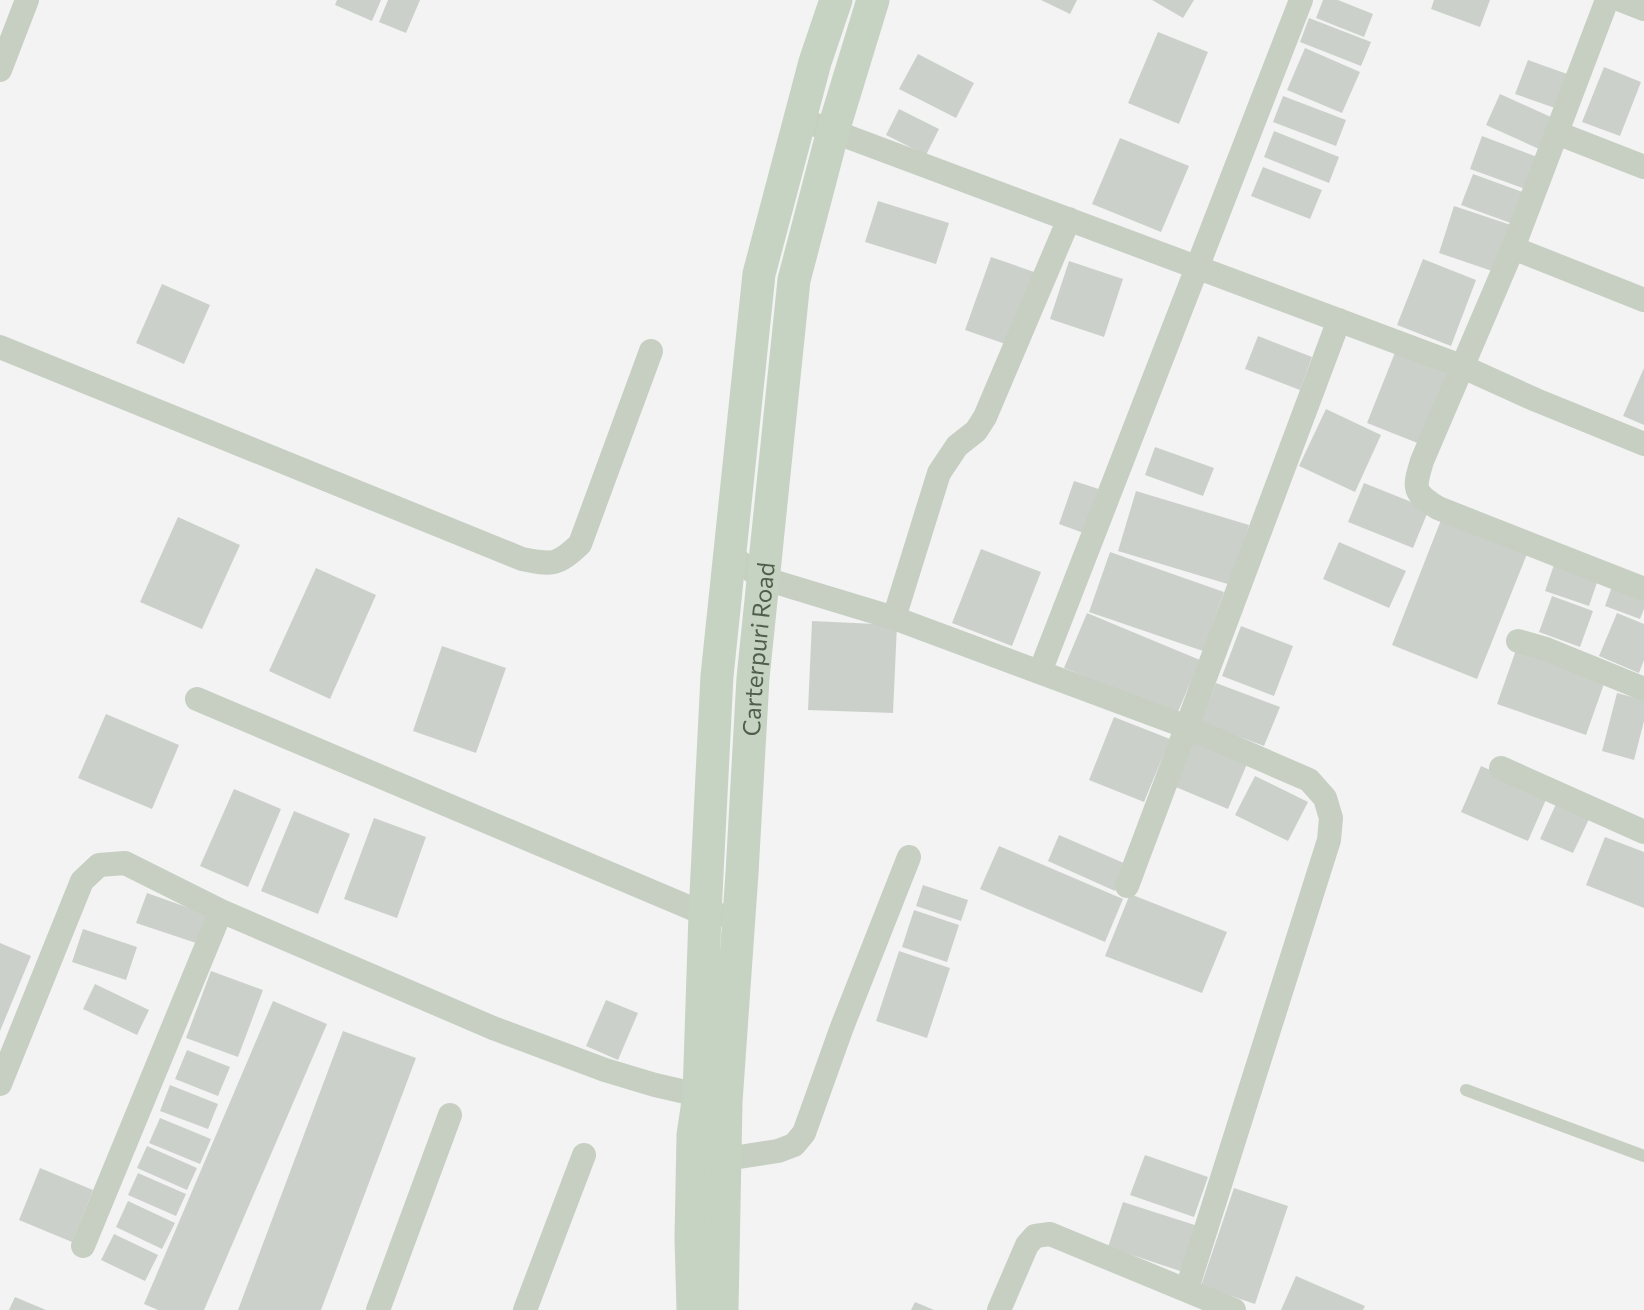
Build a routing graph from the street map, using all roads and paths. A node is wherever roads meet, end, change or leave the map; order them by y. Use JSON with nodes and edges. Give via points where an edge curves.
{"nodes":[{"id":1,"x":27,"y":0,"type":"edge"},
{"id":2,"x":836,"y":0,"type":"edge"},
{"id":3,"x":873,"y":0,"type":"edge"},
{"id":4,"x":1301,"y":0,"type":"edge"},
{"id":5,"x":1607,"y":0,"type":"edge"},
{"id":6,"x":1621,"y":0,"type":"edge"},
{"id":7,"x":1644,"y":9,"type":"edge"},
{"id":8,"x":0,"y":70,"type":"edge"},
{"id":9,"x":800,"y":119,"type":"junction"},
{"id":10,"x":833,"y":131,"type":"junction"},
{"id":11,"x":1557,"y":133,"type":"junction"},
{"id":12,"x":1644,"y":167,"type":"edge"},
{"id":13,"x":1069,"y":219,"type":"junction"},
{"id":14,"x":1513,"y":248,"type":"junction"},
{"id":15,"x":1198,"y":267,"type":"junction"},
{"id":16,"x":1644,"y":300,"type":"edge"},
{"id":17,"x":1339,"y":320,"type":"junction"},
{"id":18,"x":0,"y":347,"type":"edge"},
{"id":19,"x":651,"y":351,"type":"dead end"},
{"id":20,"x":1461,"y":366,"type":"junction"},
{"id":21,"x":1644,"y":444,"type":"edge"},
{"id":22,"x":730,"y":555,"type":"junction"},
{"id":23,"x":762,"y":578,"type":"junction"},
{"id":24,"x":1644,"y":589,"type":"edge"},
{"id":25,"x":894,"y":618,"type":"junction"},
{"id":26,"x":1518,"y":641,"type":"dead end"},
{"id":27,"x":1040,"y":672,"type":"junction"},
{"id":28,"x":1644,"y":689,"type":"edge"},
{"id":29,"x":197,"y":699,"type":"dead end"},
{"id":30,"x":1187,"y":727,"type":"junction"},
{"id":31,"x":1502,"y":768,"type":"dead end"},
{"id":32,"x":1644,"y":832,"type":"edge"},
{"id":33,"x":909,"y":857,"type":"dead end"},
{"id":34,"x":1127,"y":886,"type":"dead end"},
{"id":35,"x":221,"y":911,"type":"junction"},
{"id":36,"x":705,"y":914,"type":"junction"},
{"id":37,"x":739,"y":916,"type":"junction"},
{"id":38,"x":0,"y":1084,"type":"edge"},
{"id":39,"x":1466,"y":1090,"type":"dead end"},
{"id":40,"x":712,"y":1099,"type":"junction"},
{"id":41,"x":450,"y":1115,"type":"dead end"},
{"id":42,"x":584,"y":1155,"type":"dead end"},
{"id":43,"x":1644,"y":1156,"type":"edge"},
{"id":44,"x":726,"y":1159,"type":"junction"},
{"id":45,"x":82,"y":1247,"type":"dead end"},
{"id":46,"x":1187,"y":1289,"type":"junction"},
{"id":47,"x":379,"y":1310,"type":"edge"},
{"id":48,"x":525,"y":1310,"type":"edge"},
{"id":49,"x":693,"y":1310,"type":"edge"},
{"id":50,"x":722,"y":1310,"type":"edge"},
{"id":51,"x":999,"y":1310,"type":"edge"},
{"id":52,"x":1234,"y":1310,"type":"edge"}],
"edges":[{"from":1,"to":8,"type":"street"},
{"from":2,"to":9,"type":"main road","name":"Carterpuri Road"},
{"from":3,"to":10,"type":"main road","name":"Carterpuri Road"},
{"from":4,"to":15,"type":"street"},
{"from":5,"to":11,"type":"street"},
{"from":6,"to":7,"type":"street"},
{"from":9,"to":10,"type":"street"},
{"from":9,"to":22,"type":"main road","name":"Carterpuri Road","via":[[759,274]]},
{"from":10,"to":13,"type":"street"},
{"from":10,"to":23,"type":"main road","name":"Carterpuri Road","via":[[794,280]]},
{"from":11,"to":12,"type":"street"},
{"from":11,"to":14,"type":"street"},
{"from":13,"to":15,"type":"street"},
{"from":13,"to":25,"type":"street","via":[[985,417],[939,473]]},
{"from":14,"to":16,"type":"street"},
{"from":14,"to":20,"type":"street"},
{"from":15,"to":17,"type":"street"},
{"from":15,"to":27,"type":"street"},
{"from":17,"to":20,"type":"street"},
{"from":17,"to":30,"type":"street"},
{"from":18,"to":19,"type":"street","via":[[522,559],[545,563],[564,560],[580,544]]},
{"from":20,"to":21,"type":"street"},
{"from":20,"to":24,"type":"street","via":[[1422,461],[1415,485],[1418,494],[1453,515]]},
{"from":22,"to":23,"type":"street"},
{"from":22,"to":36,"type":"main road","name":"Carterpuri Road","via":[[717,676]]},
{"from":23,"to":25,"type":"street"},
{"from":23,"to":37,"type":"main road","name":"Carterpuri Road"},
{"from":25,"to":27,"type":"street"},
{"from":26,"to":28,"type":"street"},
{"from":27,"to":30,"type":"street"},
{"from":29,"to":36,"type":"street"},
{"from":30,"to":34,"type":"street"},
{"from":30,"to":46,"type":"street","via":[[1309,779],[1325,798],[1331,818],[1329,839]]},
{"from":31,"to":32,"type":"street"},
{"from":33,"to":44,"type":"street","via":[[804,1133],[794,1145],[778,1151]]},
{"from":35,"to":38,"type":"street","via":[[125,863],[99,865],[82,881]]},
{"from":35,"to":40,"type":"street","via":[[493,1028],[605,1070]]},
{"from":35,"to":45,"type":"street"},
{"from":36,"to":37,"type":"street"},
{"from":36,"to":40,"type":"main road","name":"Carterpuri Road"},
{"from":37,"to":40,"type":"main road","name":"Carterpuri Road"},
{"from":39,"to":43,"type":"lane"},
{"from":40,"to":44,"type":"main road","name":"Carterpuri Road"},
{"from":40,"to":49,"type":"main road","name":"Carterpuri Road","via":[[693,1135]]},
{"from":41,"to":47,"type":"street"},
{"from":42,"to":48,"type":"street"},
{"from":44,"to":50,"type":"main road","name":"Carterpuri Road"},
{"from":46,"to":51,"type":"street","via":[[1050,1234],[1035,1236],[1027,1245]]},
{"from":46,"to":52,"type":"street"}]}
